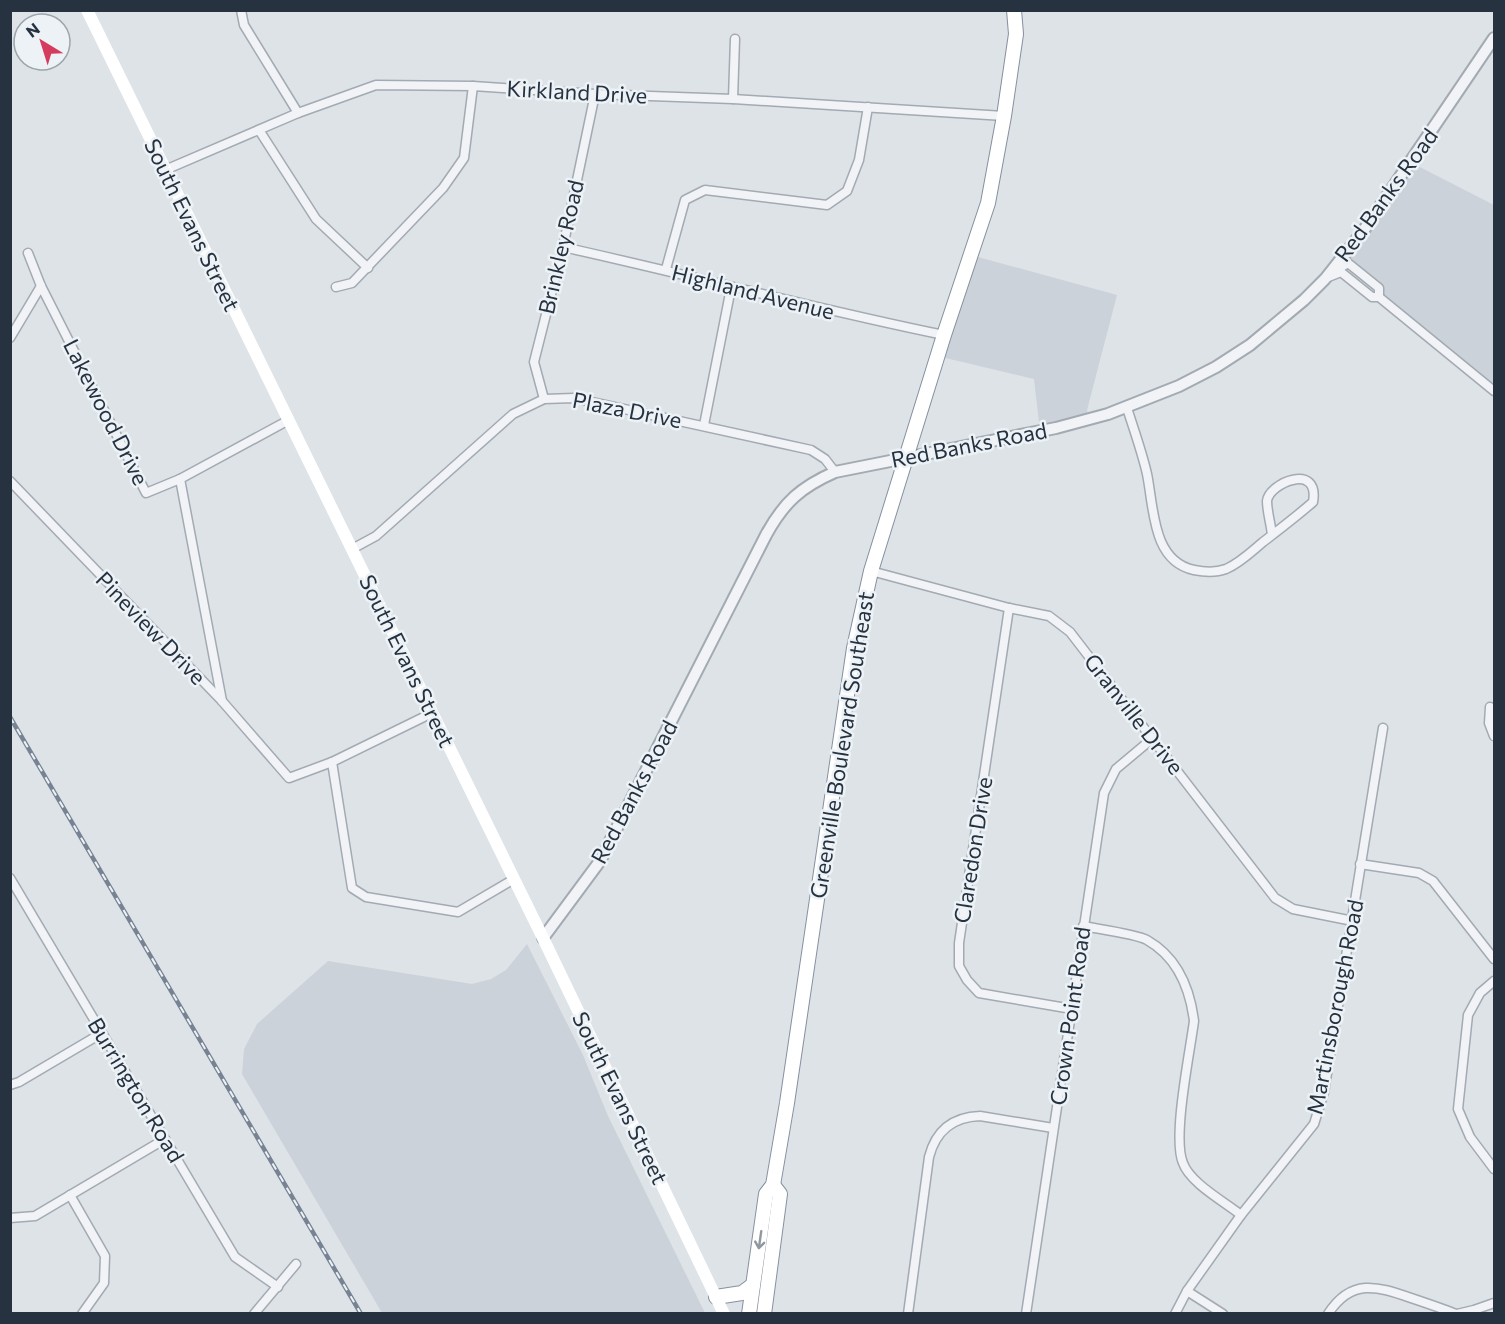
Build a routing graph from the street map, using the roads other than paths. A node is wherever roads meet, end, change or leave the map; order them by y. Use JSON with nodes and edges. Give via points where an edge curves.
{"nodes":[{"id":1,"x":87,"y":10,"type":"edge"},
{"id":2,"x":241,"y":10,"type":"edge"},
{"id":3,"x":1014,"y":10,"type":"edge"},
{"id":4,"x":1494,"y":38,"type":"edge"},
{"id":5,"x":735,"y":39,"type":"dead end"},
{"id":6,"x":473,"y":86,"type":"junction"},
{"id":7,"x":595,"y":94,"type":"junction"},
{"id":8,"x":733,"y":99,"type":"junction"},
{"id":9,"x":868,"y":107,"type":"junction"},
{"id":10,"x":298,"y":113,"type":"junction"},
{"id":11,"x":1004,"y":116,"type":"junction"},
{"id":12,"x":259,"y":130,"type":"junction"},
{"id":13,"x":165,"y":170,"type":"junction"},
{"id":14,"x":563,"y":247,"type":"junction"},
{"id":15,"x":28,"y":253,"type":"dead end"},
{"id":16,"x":368,"y":268,"type":"junction"},
{"id":17,"x":666,"y":269,"type":"junction"},
{"id":18,"x":1325,"y":279,"type":"junction"},
{"id":19,"x":41,"y":286,"type":"junction"},
{"id":20,"x":336,"y":287,"type":"dead end"},
{"id":21,"x":731,"y":288,"type":"junction"},
{"id":22,"x":944,"y":335,"type":"junction"},
{"id":23,"x":10,"y":338,"type":"edge"},
{"id":24,"x":1494,"y":391,"type":"edge"},
{"id":25,"x":544,"y":399,"type":"junction"},
{"id":26,"x":1127,"y":408,"type":"junction"},
{"id":27,"x":287,"y":421,"type":"junction"},
{"id":28,"x":704,"y":425,"type":"junction"},
{"id":29,"x":907,"y":456,"type":"junction"},
{"id":30,"x":835,"y":472,"type":"junction"},
{"id":31,"x":180,"y":479,"type":"junction"},
{"id":32,"x":10,"y":481,"type":"edge"},
{"id":33,"x":1272,"y":535,"type":"junction"},
{"id":34,"x":352,"y":549,"type":"junction"},
{"id":35,"x":871,"y":571,"type":"junction"},
{"id":36,"x":1009,"y":608,"type":"junction"},
{"id":37,"x":222,"y":701,"type":"junction"},
{"id":38,"x":1490,"y":707,"type":"dead end"},
{"id":39,"x":432,"y":713,"type":"junction"},
{"id":40,"x":1383,"y":728,"type":"dead end"},
{"id":41,"x":1494,"y":736,"type":"edge"},
{"id":42,"x":1153,"y":738,"type":"junction"},
{"id":43,"x":332,"y":762,"type":"junction"},
{"id":44,"x":1360,"y":864,"type":"junction"},
{"id":45,"x":10,"y":879,"type":"edge"},
{"id":46,"x":514,"y":879,"type":"junction"},
{"id":47,"x":1353,"y":921,"type":"junction"},
{"id":48,"x":1083,"y":926,"type":"junction"},
{"id":49,"x":543,"y":938,"type":"junction"},
{"id":50,"x":1494,"y":959,"type":"edge"},
{"id":51,"x":1494,"y":981,"type":"edge"},
{"id":52,"x":1072,"y":1009,"type":"junction"},
{"id":53,"x":102,"y":1033,"type":"junction"},
{"id":54,"x":10,"y":1084,"type":"edge"},
{"id":55,"x":1053,"y":1128,"type":"junction"},
{"id":56,"x":165,"y":1139,"type":"junction"},
{"id":57,"x":1494,"y":1169,"type":"edge"},
{"id":58,"x":773,"y":1185,"type":"junction"},
{"id":59,"x":70,"y":1195,"type":"junction"},
{"id":60,"x":1241,"y":1215,"type":"junction"},
{"id":61,"x":10,"y":1218,"type":"edge"},
{"id":62,"x":296,"y":1264,"type":"dead end"},
{"id":63,"x":753,"y":1285,"type":"junction"},
{"id":64,"x":278,"y":1287,"type":"junction"},
{"id":65,"x":1187,"y":1291,"type":"junction"},
{"id":66,"x":716,"y":1297,"type":"junction"},
{"id":67,"x":1494,"y":1303,"type":"edge"},
{"id":68,"x":256,"y":1313,"type":"edge"},
{"id":69,"x":82,"y":1314,"type":"edge"},
{"id":70,"x":724,"y":1314,"type":"edge"},
{"id":71,"x":749,"y":1314,"type":"edge"},
{"id":72,"x":764,"y":1314,"type":"edge"},
{"id":73,"x":909,"y":1314,"type":"edge"},
{"id":74,"x":1026,"y":1314,"type":"edge"},
{"id":75,"x":1175,"y":1314,"type":"edge"},
{"id":76,"x":1223,"y":1314,"type":"edge"},
{"id":77,"x":1328,"y":1314,"type":"edge"},
{"id":78,"x":1457,"y":1314,"type":"edge"}],
"edges":[{"from":1,"to":13,"type":"main road","name":"South Evans Street"},
{"from":2,"to":10,"type":"street","via":[[244,25]]},
{"from":3,"to":11,"type":"highway","name":"Greenville Boulevard Southeast","via":[[1016,34]]},
{"from":4,"to":18,"type":"street","name":"Red Banks Road","via":[[1370,221]]},
{"from":5,"to":8,"type":"street"},
{"from":6,"to":7,"type":"street","name":"Kirkland Drive"},
{"from":6,"to":10,"type":"street","name":"Kirkland Drive","via":[[376,85]]},
{"from":6,"to":16,"type":"street","via":[[464,158],[443,188]]},
{"from":7,"to":8,"type":"street","name":"Kirkland Drive"},
{"from":7,"to":14,"type":"street","name":"Brinkley Road"},
{"from":8,"to":9,"type":"street","name":"Kirkland Drive"},
{"from":9,"to":11,"type":"street","name":"Kirkland Drive"},
{"from":9,"to":17,"type":"street","via":[[859,160],[847,191],[827,205],[705,190],[685,200]]},
{"from":10,"to":12,"type":"street","name":"Kirkland Drive"},
{"from":11,"to":22,"type":"highway","name":"Greenville Boulevard Southeast","via":[[988,202]]},
{"from":12,"to":13,"type":"street","name":"Kirkland Drive"},
{"from":12,"to":16,"type":"street","via":[[316,219]]},
{"from":13,"to":27,"type":"main road","name":"South Evans Street"},
{"from":14,"to":17,"type":"street","name":"Highland Avenue"},
{"from":14,"to":25,"type":"street","name":"Brinkley Road","via":[[534,362]]},
{"from":15,"to":19,"type":"street","name":"Lakewood Drive"},
{"from":16,"to":20,"type":"street","via":[[352,283]]},
{"from":17,"to":21,"type":"street","name":"Highland Avenue"},
{"from":18,"to":24,"type":"street","via":[[1348,263],[1379,288],[1379,297]]},
{"from":18,"to":26,"type":"street","name":"Red Banks Road","via":[[1250,345],[1179,386]]},
{"from":19,"to":23,"type":"street"},
{"from":19,"to":31,"type":"street","name":"Lakewood Drive","via":[[146,493]]},
{"from":21,"to":22,"type":"street","name":"Highland Avenue"},
{"from":21,"to":28,"type":"street"},
{"from":22,"to":29,"type":"highway","name":"Greenville Boulevard Southeast"},
{"from":25,"to":28,"type":"street","name":"Plaza Drive","via":[[574,398]]},
{"from":25,"to":34,"type":"street","name":"Plaza Drive","via":[[513,414],[376,536]]},
{"from":26,"to":29,"type":"street","name":"Red Banks Road","via":[[1056,428]]},
{"from":26,"to":33,"type":"street","via":[[1147,473],[1161,542],[1176,562],[1198,571],[1224,570]]},
{"from":27,"to":31,"type":"street","name":"Lakewood Drive"},
{"from":27,"to":34,"type":"main road","name":"South Evans Street"},
{"from":28,"to":30,"type":"street","name":"Plaza Drive","via":[[811,450]]},
{"from":29,"to":30,"type":"street","name":"Red Banks Road"},
{"from":29,"to":35,"type":"highway","name":"Greenville Boulevard Southeast"},
{"from":30,"to":49,"type":"street","name":"Red Banks Road","via":[[797,493],[774,521],[600,861]]},
{"from":31,"to":37,"type":"street"},
{"from":32,"to":37,"type":"street","name":"Pineview Drive"},
{"from":33,"to":33,"type":"street","via":[[1313,502],[1314,491],[1307,481],[1292,479],[1270,495],[1267,501]]},
{"from":34,"to":39,"type":"main road","name":"South Evans Street"},
{"from":35,"to":36,"type":"street","name":"Granville Drive"},
{"from":35,"to":58,"type":"highway","name":"Greenville Boulevard Southeast","via":[[851,668]]},
{"from":36,"to":42,"type":"street","name":"Granville Drive","via":[[1049,616],[1070,632]]},
{"from":36,"to":52,"type":"street","name":"Claredon Drive","via":[[959,944],[959,966],[980,993]]},
{"from":37,"to":43,"type":"street","name":"Pineview Drive","via":[[289,778]]},
{"from":38,"to":41,"type":"street"},
{"from":39,"to":43,"type":"street"},
{"from":39,"to":46,"type":"main road","name":"South Evans Street"},
{"from":40,"to":44,"type":"street","name":"Martinsborough Road"},
{"from":42,"to":47,"type":"street","name":"Granville Drive","via":[[1275,898],[1293,909]]},
{"from":42,"to":48,"type":"street","name":"Crown Point Road","via":[[1116,769],[1104,793]]},
{"from":43,"to":46,"type":"street","via":[[352,888],[366,897],[458,912]]},
{"from":44,"to":47,"type":"street","name":"Martinsborough Road"},
{"from":44,"to":50,"type":"street","via":[[1419,873],[1433,881]]},
{"from":45,"to":53,"type":"street","name":"Burrington Road"},
{"from":46,"to":49,"type":"main road","name":"South Evans Street"},
{"from":47,"to":60,"type":"street","name":"Martinsborough Road","via":[[1324,1092],[1314,1124]]},
{"from":48,"to":52,"type":"street","name":"Crown Point Road"},
{"from":48,"to":60,"type":"street","via":[[1146,939],[1170,958],[1182,977],[1192,1002],[1194,1021],[1179,1138],[1183,1164],[1194,1180]]},
{"from":49,"to":66,"type":"main road","name":"South Evans Street"},
{"from":51,"to":57,"type":"street","via":[[1480,993],[1468,1015],[1458,1109],[1470,1137]]},
{"from":52,"to":55,"type":"street","name":"Crown Point Road"},
{"from":53,"to":54,"type":"street"},
{"from":53,"to":56,"type":"street","name":"Burrington Road"},
{"from":55,"to":73,"type":"street","via":[[980,1116],[963,1117],[938,1134],[929,1157]]},
{"from":55,"to":74,"type":"street","name":"Crown Point Road"},
{"from":56,"to":59,"type":"street"},
{"from":56,"to":64,"type":"street","name":"Burrington Road","via":[[235,1257]]},
{"from":58,"to":63,"type":"highway","one_way":true,"via":[[766,1194]]},
{"from":58,"to":72,"type":"highway","name":"Greenville Boulevard Southeast","via":[[780,1194]]},
{"from":59,"to":61,"type":"street","via":[[35,1216]]},
{"from":59,"to":69,"type":"street","via":[[105,1256],[104,1283]]},
{"from":60,"to":65,"type":"street","name":"Martinsborough Road"},
{"from":62,"to":64,"type":"street"},
{"from":63,"to":66,"type":"highway","via":[[742,1293]]},
{"from":63,"to":71,"type":"highway"},
{"from":64,"to":68,"type":"street"},
{"from":65,"to":75,"type":"street","name":"Martinsborough Road"},
{"from":65,"to":76,"type":"street"},
{"from":66,"to":70,"type":"main road","name":"South Evans Street"},
{"from":67,"to":78,"type":"street"},
{"from":77,"to":78,"type":"street","via":[[1345,1294],[1380,1287]]}]}
